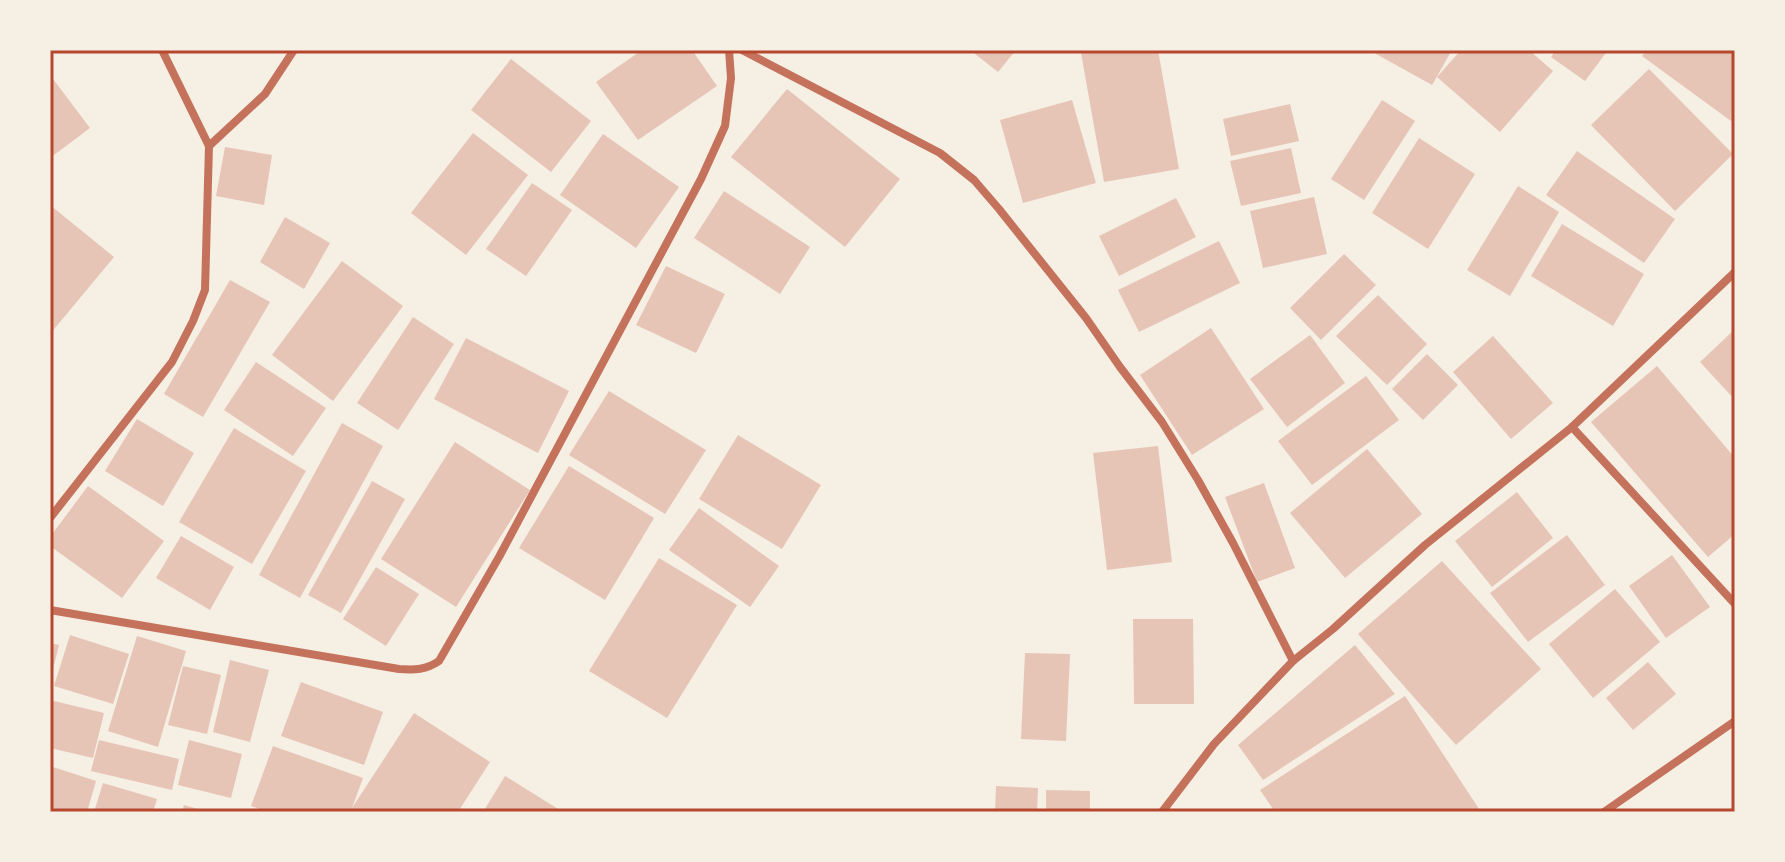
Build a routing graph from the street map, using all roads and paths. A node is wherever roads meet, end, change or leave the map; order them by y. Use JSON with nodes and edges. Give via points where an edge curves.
{"nodes":[{"id":1,"x":162,"y":50,"type":"edge"},
{"id":2,"x":294,"y":50,"type":"edge"},
{"id":3,"x":729,"y":50,"type":"edge"},
{"id":4,"x":742,"y":50,"type":"edge"},
{"id":5,"x":209,"y":146,"type":"junction"},
{"id":6,"x":1735,"y":272,"type":"edge"},
{"id":7,"x":1572,"y":427,"type":"junction"},
{"id":8,"x":50,"y":518,"type":"edge"},
{"id":9,"x":1735,"y":604,"type":"edge"},
{"id":10,"x":50,"y":610,"type":"edge"},
{"id":11,"x":1293,"y":661,"type":"junction"},
{"id":12,"x":1735,"y":721,"type":"edge"},
{"id":13,"x":1162,"y":812,"type":"edge"},
{"id":14,"x":1604,"y":812,"type":"edge"}],
"edges":[{"from":1,"to":5,"type":"street"},
{"from":2,"to":5,"type":"street","via":[[265,94]]},
{"from":3,"to":10,"type":"street","via":[[725,126],[701,179],[439,661],[419,670],[399,669]]},
{"from":4,"to":11,"type":"street","via":[[940,153],[974,180],[1162,422],[1233,543]]},
{"from":5,"to":8,"type":"street","via":[[205,290],[193,321],[172,362]]},
{"from":6,"to":7,"type":"street"},
{"from":7,"to":9,"type":"street"},
{"from":7,"to":11,"type":"street","via":[[1425,545]]},
{"from":11,"to":13,"type":"street","via":[[1214,744]]},
{"from":12,"to":14,"type":"street"}]}
